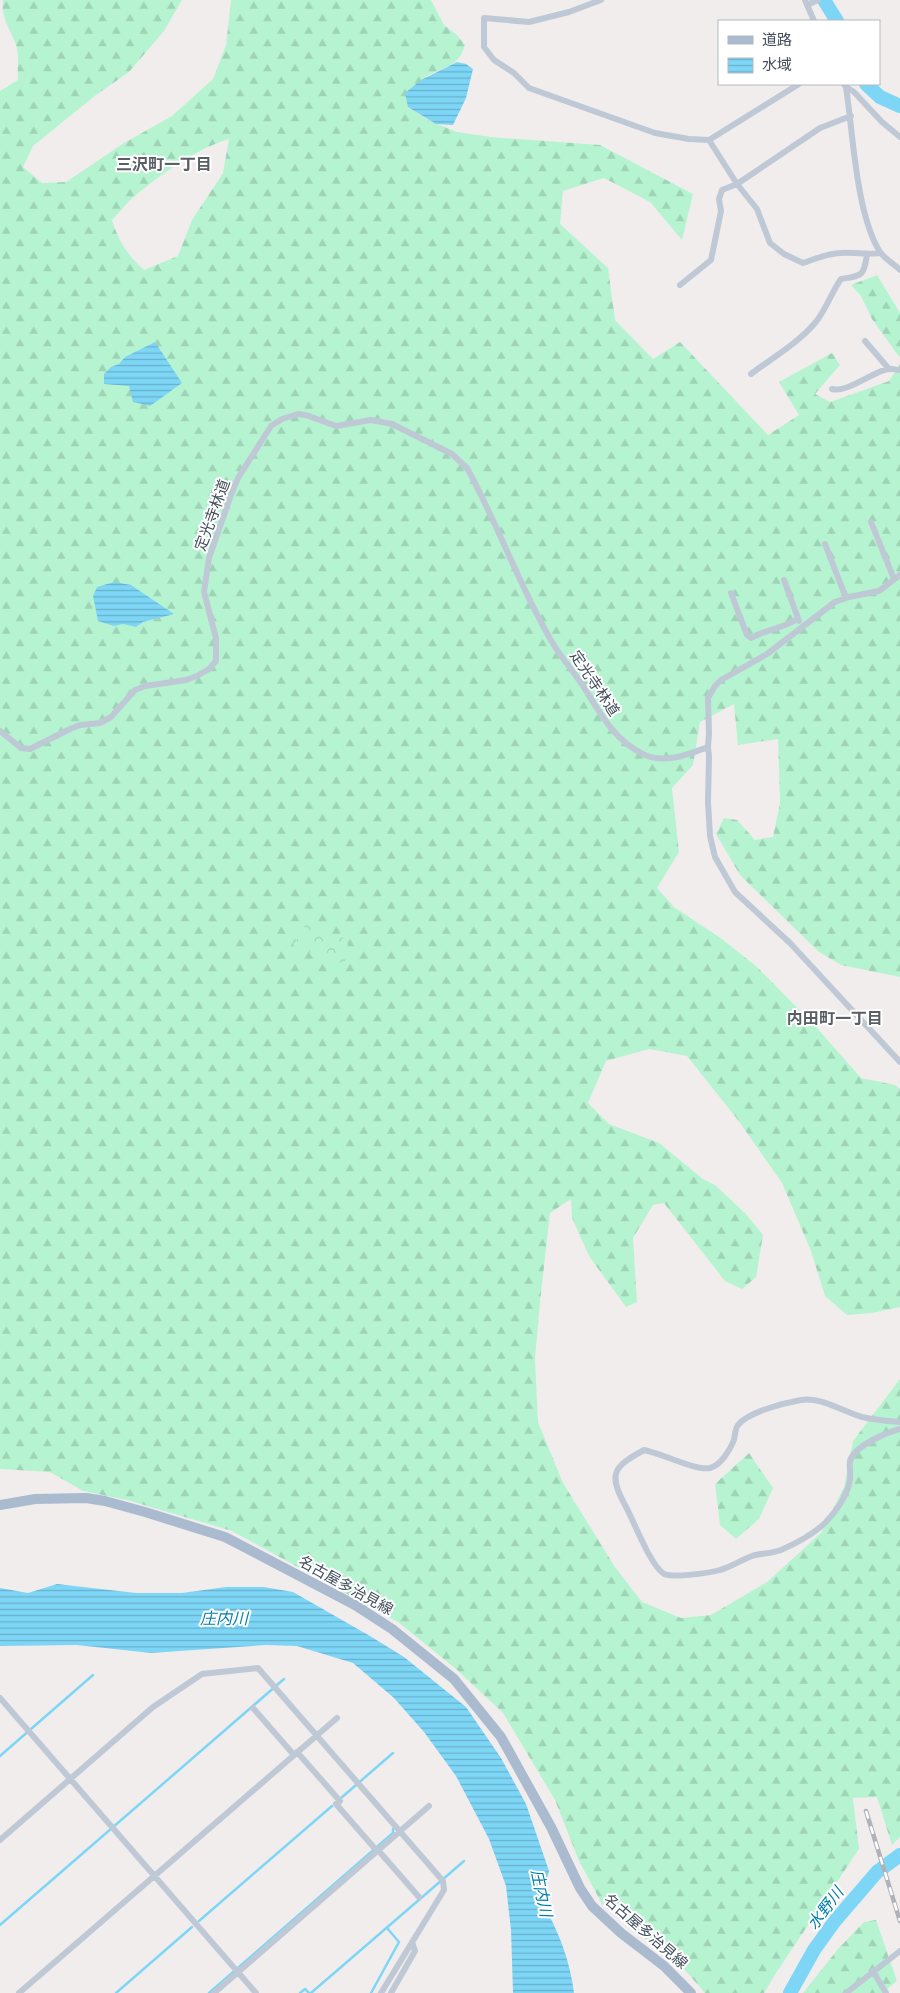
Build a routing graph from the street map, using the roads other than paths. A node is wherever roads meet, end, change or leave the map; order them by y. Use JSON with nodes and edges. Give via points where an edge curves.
{"nodes":[{"id":1,"x":601,"y":0,"type":"edge"},
{"id":2,"x":818,"y":0,"type":"edge"},
{"id":3,"x":808,"y":3,"type":"edge"},
{"id":4,"x":814,"y":20,"type":"edge"},
{"id":5,"x":797,"y":85,"type":"edge"},
{"id":6,"x":845,"y":86,"type":"edge"},
{"id":7,"x":851,"y":116,"type":"junction"},
{"id":8,"x":900,"y":137,"type":"edge"},
{"id":9,"x":709,"y":140,"type":"junction"},
{"id":10,"x":737,"y":184,"type":"junction"},
{"id":11,"x":881,"y":253,"type":"junction"},
{"id":12,"x":867,"y":255,"type":"junction"},
{"id":13,"x":900,"y":270,"type":"edge"},
{"id":14,"x":680,"y":285,"type":"dead end"},
{"id":15,"x":865,"y":341,"type":"dead end"},
{"id":16,"x":889,"y":369,"type":"junction"},
{"id":17,"x":900,"y":370,"type":"edge"},
{"id":18,"x":751,"y":374,"type":"dead end"},
{"id":19,"x":832,"y":389,"type":"dead end"},
{"id":20,"x":870,"y":522,"type":"dead end"},
{"id":21,"x":825,"y":544,"type":"dead end"},
{"id":22,"x":897,"y":577,"type":"edge"},
{"id":23,"x":784,"y":580,"type":"dead end"},
{"id":24,"x":731,"y":593,"type":"dead end"},
{"id":25,"x":846,"y":598,"type":"junction"},
{"id":26,"x":797,"y":619,"type":"junction"},
{"id":27,"x":804,"y":625,"type":"junction"},
{"id":28,"x":0,"y":732,"type":"edge"},
{"id":29,"x":708,"y":747,"type":"junction"},
{"id":30,"x":900,"y":1062,"type":"edge"},
{"id":31,"x":900,"y":1422,"type":"edge"},
{"id":32,"x":900,"y":1429,"type":"edge"},
{"id":33,"x":0,"y":1505,"type":"edge"},
{"id":34,"x":0,"y":1698,"type":"edge"},
{"id":35,"x":253,"y":1708,"type":"dead end"},
{"id":36,"x":337,"y":1718,"type":"dead end"},
{"id":37,"x":316,"y":1735,"type":"junction"},
{"id":38,"x":295,"y":1753,"type":"junction"},
{"id":39,"x":70,"y":1779,"type":"junction"},
{"id":40,"x":429,"y":1806,"type":"dead end"},
{"id":41,"x":399,"y":1831,"type":"junction"},
{"id":42,"x":0,"y":1840,"type":"edge"},
{"id":43,"x":377,"y":1850,"type":"junction"},
{"id":44,"x":154,"y":1876,"type":"junction"},
{"id":45,"x":419,"y":1897,"type":"dead end"},
{"id":46,"x":412,"y":1942,"type":"junction"},
{"id":47,"x":900,"y":1951,"type":"edge"},
{"id":48,"x":873,"y":1971,"type":"junction"},
{"id":49,"x":238,"y":1972,"type":"junction"},
{"id":50,"x":18,"y":1993,"type":"edge"},
{"id":51,"x":214,"y":1993,"type":"edge"},
{"id":52,"x":256,"y":1993,"type":"edge"},
{"id":53,"x":381,"y":1993,"type":"edge"},
{"id":54,"x":391,"y":1993,"type":"edge"},
{"id":55,"x":691,"y":1993,"type":"edge"},
{"id":56,"x":846,"y":1993,"type":"edge"},
{"id":57,"x":886,"y":1993,"type":"edge"}],
"edges":[{"from":1,"to":9,"type":"street","via":[[529,22],[484,18],[484,47],[494,60],[514,73],[528,88],[655,133]]},
{"from":2,"to":3,"type":"street"},
{"from":3,"to":4,"type":"street"},
{"from":5,"to":9,"type":"street"},
{"from":6,"to":7,"type":"street"},
{"from":6,"to":8,"type":"street"},
{"from":7,"to":10,"type":"street","via":[[820,128]]},
{"from":7,"to":11,"type":"street","via":[[862,198],[869,226]]},
{"from":9,"to":10,"type":"street"},
{"from":10,"to":12,"type":"street","via":[[757,209],[770,243],[784,254],[803,263],[842,252]]},
{"from":10,"to":14,"type":"street","via":[[722,190],[718,199],[721,211],[710,260]]},
{"from":11,"to":12,"type":"street"},
{"from":11,"to":13,"type":"street"},
{"from":12,"to":18,"type":"street","via":[[861,275],[841,279],[816,322]]},
{"from":15,"to":16,"type":"street"},
{"from":16,"to":17,"type":"street"},
{"from":16,"to":19,"type":"street","via":[[846,387]]},
{"from":20,"to":22,"type":"street"},
{"from":21,"to":25,"type":"street"},
{"from":22,"to":25,"type":"street","via":[[879,591]]},
{"from":23,"to":26,"type":"street"},
{"from":24,"to":26,"type":"street","via":[[751,638],[786,627]]},
{"from":25,"to":27,"type":"street","via":[[835,602]]},
{"from":26,"to":27,"type":"street"},
{"from":27,"to":29,"type":"street","via":[[767,654],[715,686],[708,698]]},
{"from":28,"to":29,"type":"street","name":"定光寺林道","via":[[21,748],[30,750],[70,729],[112,717],[135,690],[186,680],[209,669],[216,661],[216,638],[204,592],[209,558],[238,478],[271,426],[298,414],[336,426],[372,420],[392,424],[452,454],[467,468],[476,483],[552,642],[603,720],[622,740],[646,755],[680,757]]},
{"from":29,"to":30,"type":"street","via":[[710,836],[715,857],[735,892],[790,943]]},
{"from":31,"to":32,"type":"street","via":[[876,1420],[815,1400],[800,1400],[747,1417],[738,1425],[721,1461],[709,1468],[644,1450],[617,1470],[614,1474],[615,1487],[661,1571],[671,1576],[718,1571],[753,1556],[781,1550],[815,1531],[847,1492],[850,1462],[857,1451],[872,1440]]},
{"from":33,"to":55,"type":"main road","name":"名古屋多治見線","via":[[36,1499],[86,1498],[225,1537],[355,1605],[392,1629],[454,1680],[501,1737],[592,1906]]},
{"from":34,"to":39,"type":"street"},
{"from":35,"to":38,"type":"street"},
{"from":36,"to":37,"type":"street"},
{"from":37,"to":38,"type":"street"},
{"from":37,"to":39,"type":"street","via":[[258,1668],[202,1674],[152,1707]]},
{"from":37,"to":41,"type":"street"},
{"from":38,"to":43,"type":"street","via":[[340,1801],[336,1804]]},
{"from":38,"to":44,"type":"street"},
{"from":39,"to":42,"type":"street"},
{"from":39,"to":44,"type":"street"},
{"from":40,"to":41,"type":"street"},
{"from":41,"to":43,"type":"street"},
{"from":41,"to":46,"type":"street","via":[[443,1881],[444,1890]]},
{"from":43,"to":45,"type":"street"},
{"from":43,"to":49,"type":"street"},
{"from":44,"to":49,"type":"street"},
{"from":44,"to":50,"type":"street"},
{"from":46,"to":53,"type":"street"},
{"from":46,"to":54,"type":"street","via":[[415,1951]]},
{"from":47,"to":48,"type":"street"},
{"from":48,"to":56,"type":"street"},
{"from":48,"to":57,"type":"street"},
{"from":49,"to":51,"type":"street"},
{"from":49,"to":52,"type":"street"}]}
